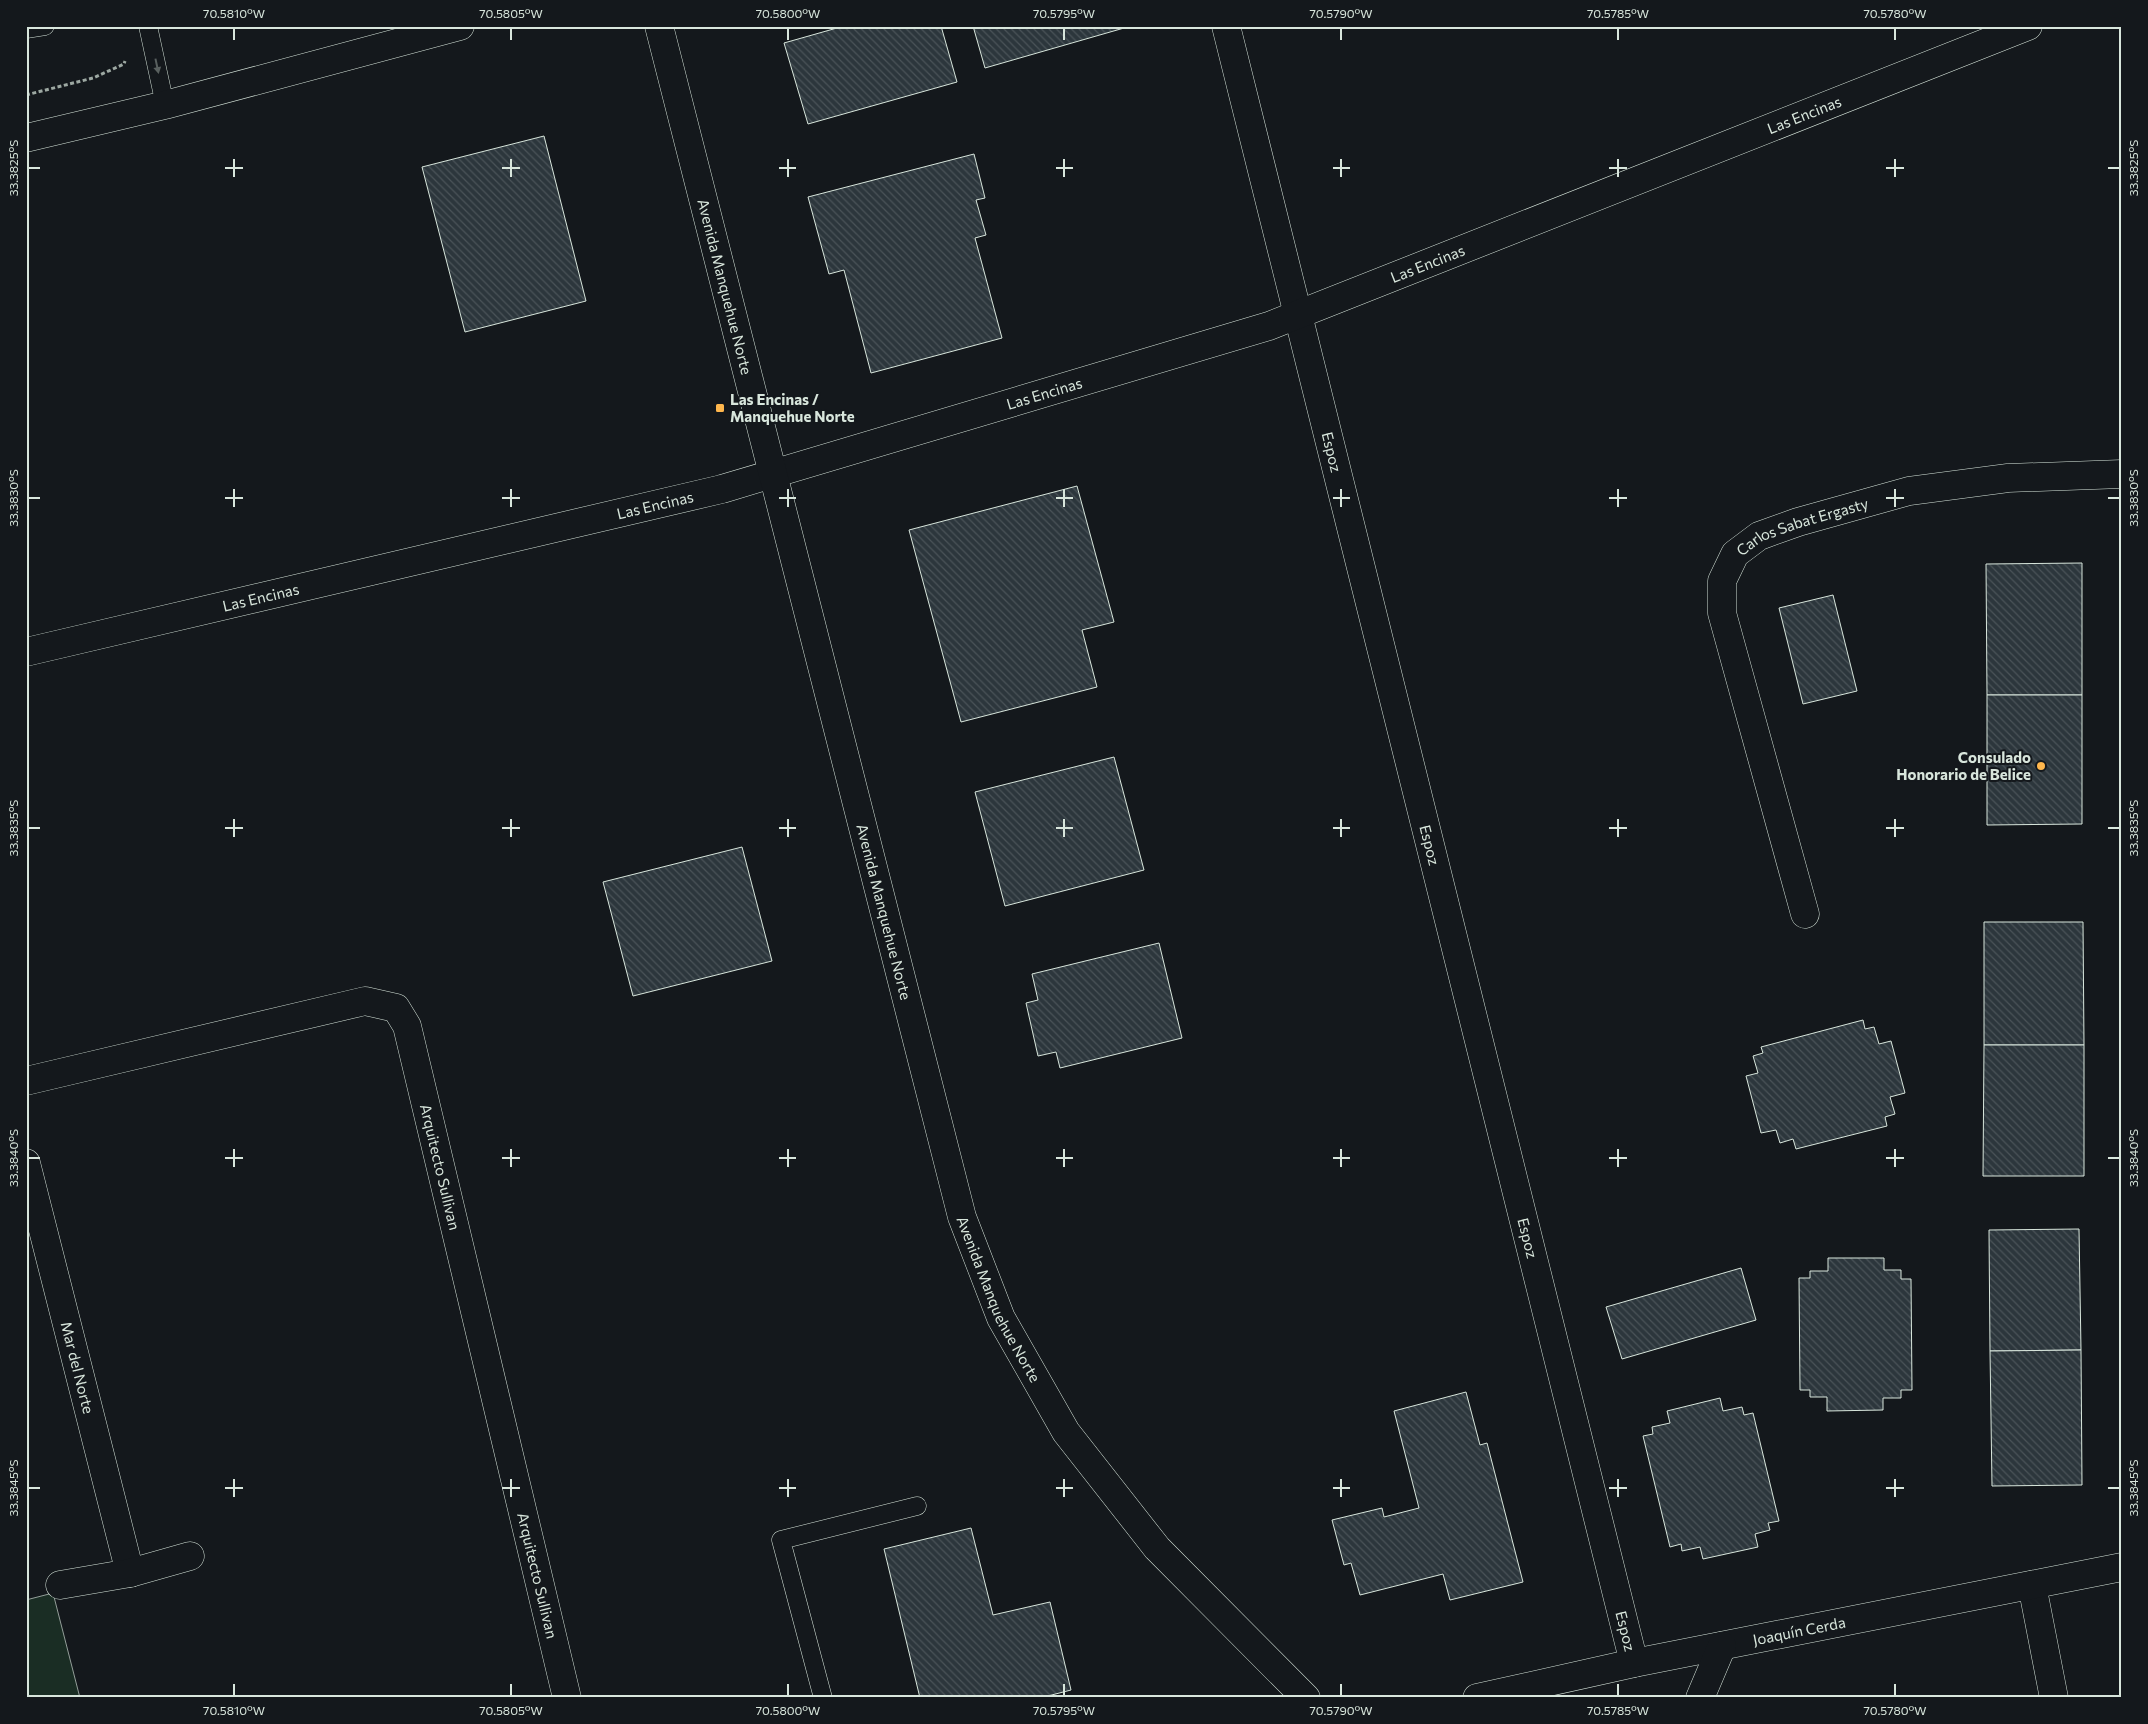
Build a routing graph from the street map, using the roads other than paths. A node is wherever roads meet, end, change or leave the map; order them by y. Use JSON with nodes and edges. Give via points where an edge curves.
{"nodes":[{"id":1,"x":45,"y":26,"type":"edge"},
{"id":2,"x":148,"y":26,"type":"edge"},
{"id":3,"x":460,"y":26,"type":"edge"},
{"id":4,"x":659,"y":26,"type":"edge"},
{"id":5,"x":1226,"y":26,"type":"edge"},
{"id":6,"x":2028,"y":26,"type":"edge"},
{"id":7,"x":26,"y":29,"type":"edge"},
{"id":8,"x":165,"y":106,"type":"junction"},
{"id":9,"x":26,"y":138,"type":"edge"},
{"id":10,"x":1298,"y":315,"type":"junction"},
{"id":11,"x":772,"y":474,"type":"junction"},
{"id":12,"x":2122,"y":474,"type":"edge"},
{"id":13,"x":26,"y":652,"type":"edge"},
{"id":14,"x":1805,"y":914,"type":"dead end"},
{"id":15,"x":26,"y":1081,"type":"edge"},
{"id":16,"x":26,"y":1163,"type":"edge"},
{"id":17,"x":917,"y":1506,"type":"dead end"},
{"id":18,"x":190,"y":1556,"type":"dead end"},
{"id":19,"x":2122,"y":1567,"type":"edge"},
{"id":20,"x":130,"y":1573,"type":"junction"},
{"id":21,"x":60,"y":1586,"type":"dead end"},
{"id":22,"x":2032,"y":1586,"type":"junction"},
{"id":23,"x":1722,"y":1646,"type":"junction"},
{"id":24,"x":1634,"y":1663,"type":"junction"},
{"id":25,"x":566,"y":1698,"type":"edge"},
{"id":26,"x":823,"y":1698,"type":"edge"},
{"id":27,"x":1306,"y":1698,"type":"edge"},
{"id":28,"x":1477,"y":1698,"type":"edge"},
{"id":29,"x":1700,"y":1698,"type":"edge"},
{"id":30,"x":2054,"y":1698,"type":"edge"}],
"edges":[{"from":1,"to":7,"type":"lane"},
{"from":2,"to":8,"type":"lane","one_way":true},
{"from":3,"to":8,"type":"street"},
{"from":4,"to":11,"type":"street","name":"Avenida Manquehue Norte"},
{"from":5,"to":10,"type":"street","name":"Espoz"},
{"from":6,"to":10,"type":"street","name":"Las Encinas"},
{"from":8,"to":9,"type":"street"},
{"from":10,"to":11,"type":"street","name":"Las Encinas"},
{"from":10,"to":24,"type":"street","name":"Espoz"},
{"from":11,"to":13,"type":"street","name":"Las Encinas","via":[[712,491]]},
{"from":11,"to":27,"type":"street","name":"Avenida Manquehue Norte","via":[[962,1217],[1001,1318],[1066,1432],[1158,1548]]},
{"from":12,"to":14,"type":"street","name":"Carlos Sabat Ergasty","via":[[2008,478],[1909,492],[1759,536],[1735,554],[1722,581],[1722,613]]},
{"from":15,"to":25,"type":"street","name":"Arquitecto Sullivan","via":[[365,1001],[396,1008],[407,1026]]},
{"from":16,"to":20,"type":"street","name":"Mar del Norte"},
{"from":17,"to":26,"type":"lane","via":[[781,1540]]},
{"from":18,"to":20,"type":"street"},
{"from":19,"to":22,"type":"street","name":"Joaquín Cerda"},
{"from":20,"to":21,"type":"street"},
{"from":22,"to":23,"type":"street","name":"Joaquín Cerda"},
{"from":22,"to":30,"type":"street"},
{"from":23,"to":24,"type":"street","name":"Joaquín Cerda"},
{"from":23,"to":29,"type":"street"},
{"from":24,"to":28,"type":"street","name":"Joaquín Cerda"}]}
